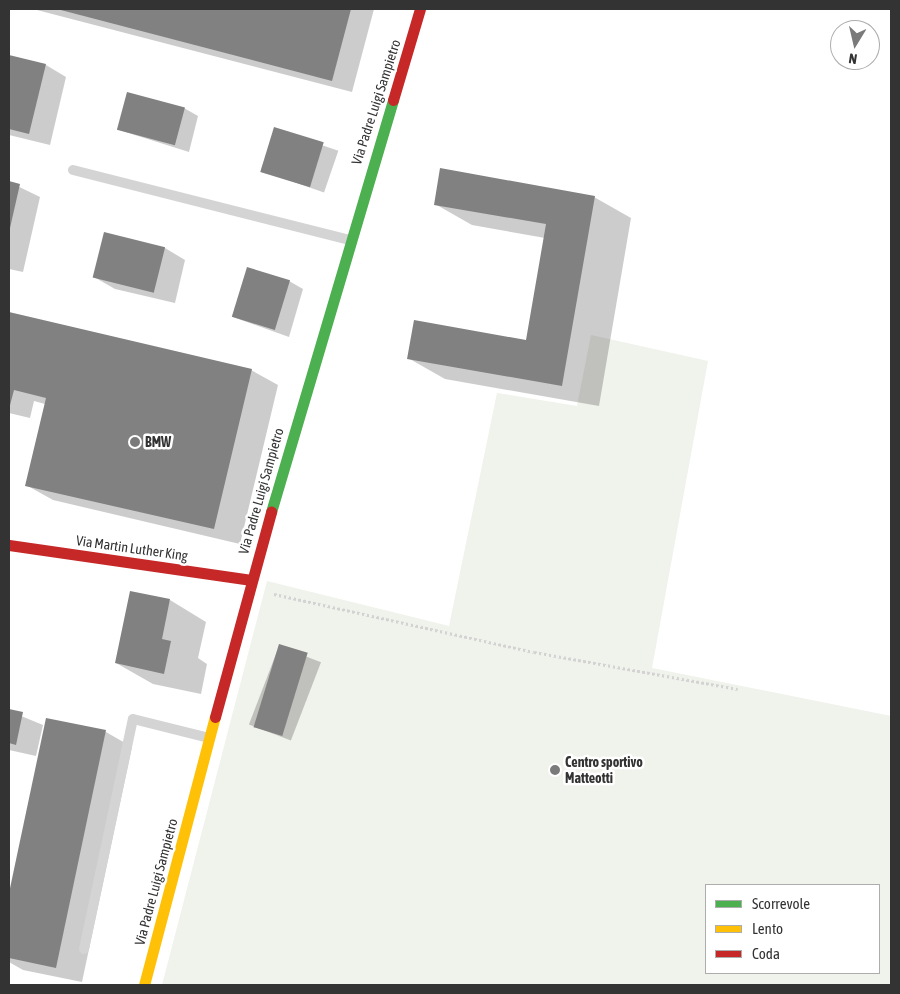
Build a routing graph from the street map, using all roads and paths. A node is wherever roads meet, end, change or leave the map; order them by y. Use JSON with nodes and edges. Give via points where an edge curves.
{"nodes":[{"id":1,"x":420,"y":9,"type":"edge"},
{"id":2,"x":73,"y":170,"type":"dead end"},
{"id":3,"x":350,"y":240,"type":"junction"},
{"id":4,"x":9,"y":545,"type":"edge"},
{"id":5,"x":252,"y":580,"type":"junction"},
{"id":6,"x":738,"y":689,"type":"dead end"},
{"id":7,"x":210,"y":738,"type":"junction"},
{"id":8,"x":84,"y":949,"type":"dead end"},
{"id":9,"x":144,"y":985,"type":"edge"}],
"edges":[{"from":1,"to":3,"type":"street","name":"Via Padre Luigi Sampietro"},
{"from":2,"to":3,"type":"lane"},
{"from":3,"to":5,"type":"street","name":"Via Padre Luigi Sampietro"},
{"from":4,"to":5,"type":"street","name":"Via Martin Luther King"},
{"from":5,"to":6,"type":"path","via":[[266,592],[534,652]]},
{"from":5,"to":7,"type":"street","name":"Via Padre Luigi Sampietro"},
{"from":7,"to":8,"type":"lane","via":[[133,719]]},
{"from":7,"to":9,"type":"street","name":"Via Padre Luigi Sampietro"}]}
